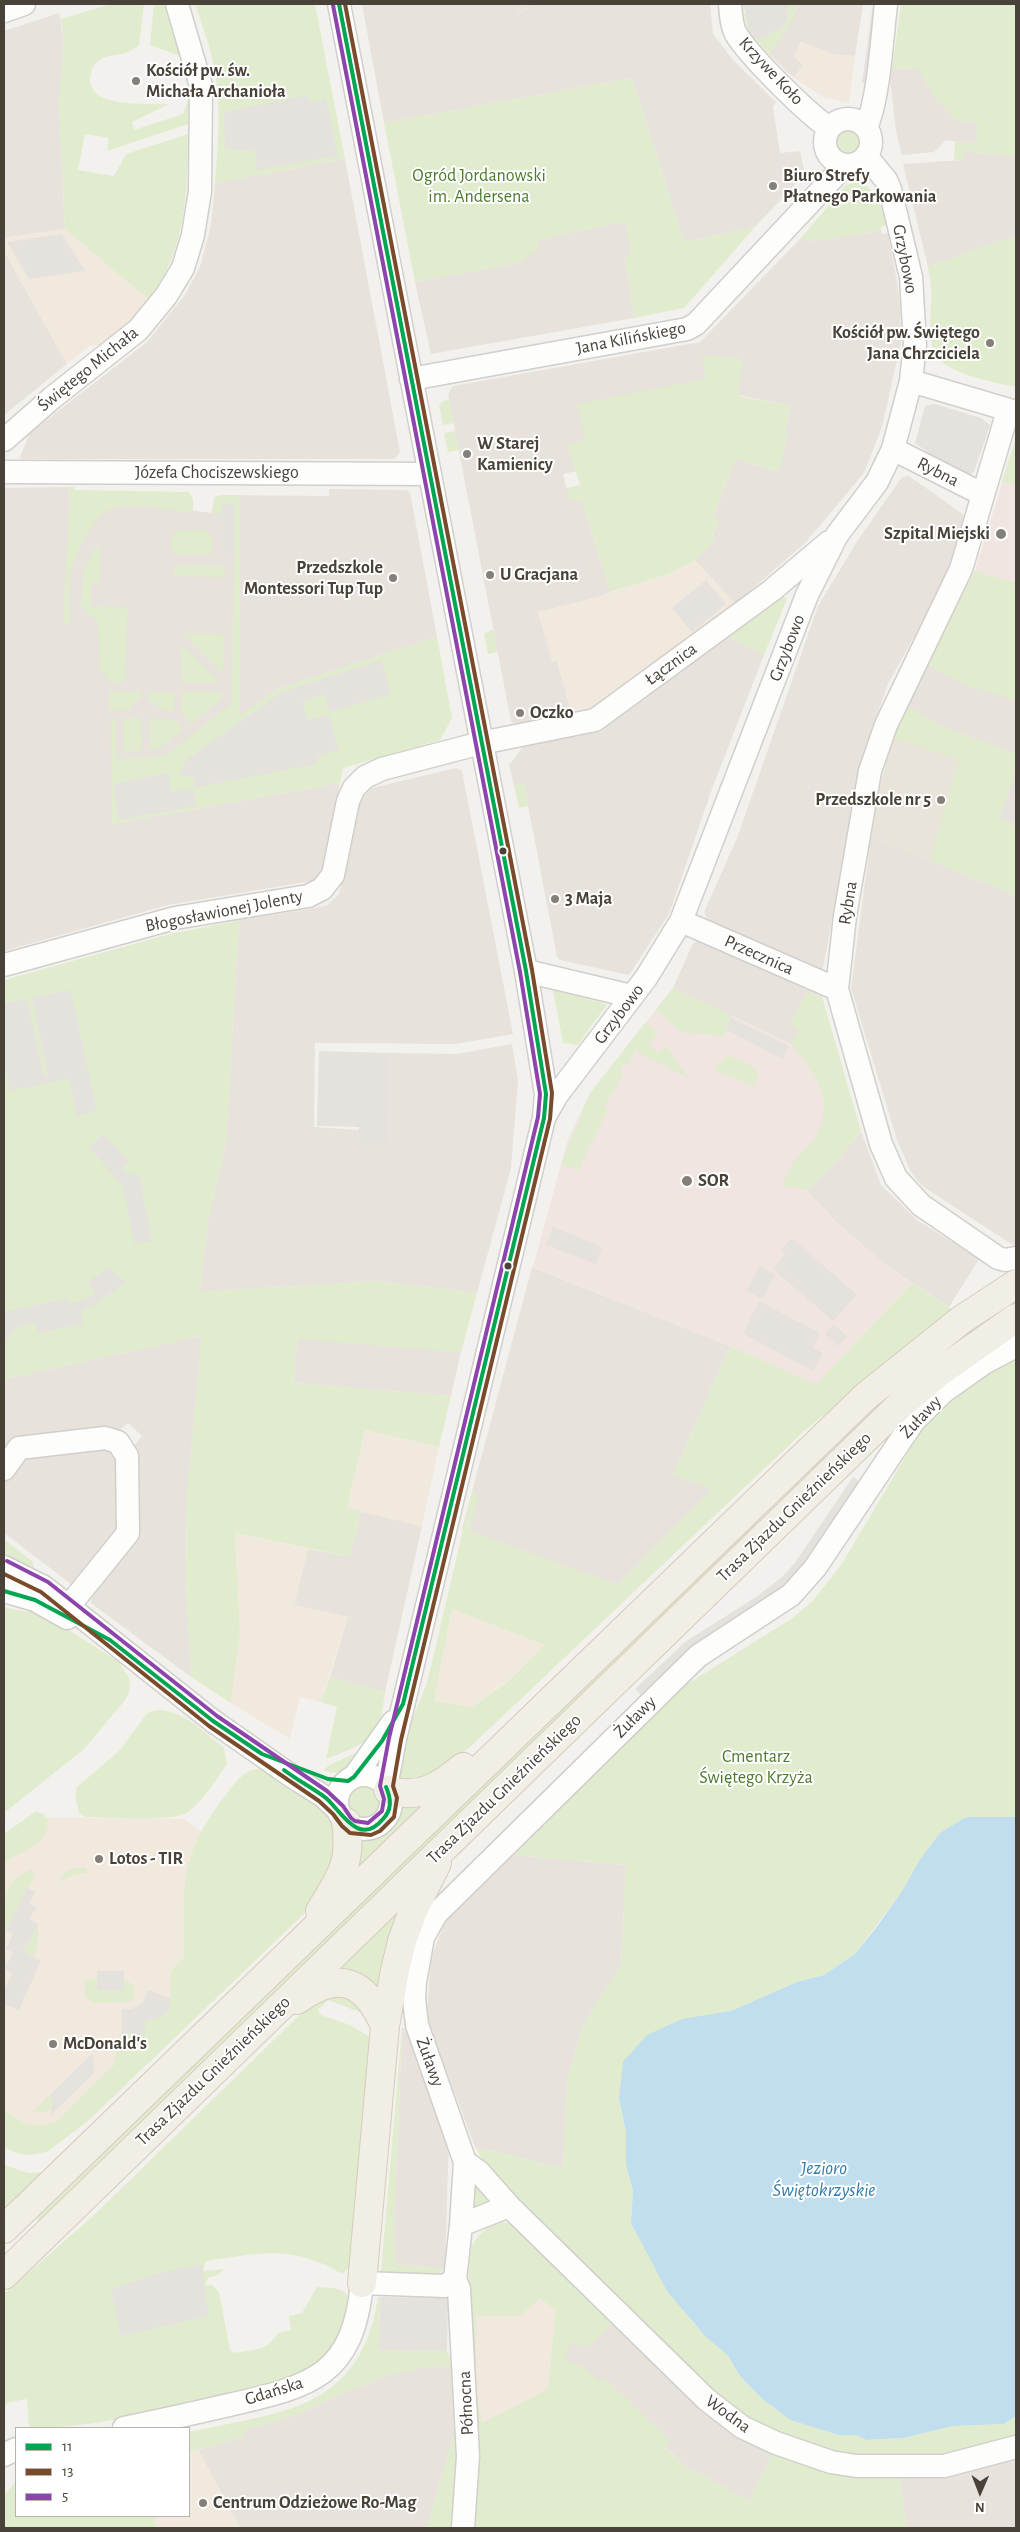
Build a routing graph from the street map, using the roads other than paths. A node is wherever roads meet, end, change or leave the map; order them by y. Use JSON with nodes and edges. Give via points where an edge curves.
{"nodes":[{"id":1,"x":24,"y":4,"type":"edge"},
{"id":2,"x":177,"y":4,"type":"edge"},
{"id":3,"x":339,"y":4,"type":"edge"},
{"id":4,"x":730,"y":4,"type":"edge"},
{"id":5,"x":886,"y":4,"type":"edge"},
{"id":6,"x":4,"y":11,"type":"edge"},
{"id":7,"x":829,"y":128,"type":"junction"},
{"id":8,"x":866,"y":128,"type":"junction"},
{"id":9,"x":866,"y":156,"type":"junction"},
{"id":10,"x":844,"y":165,"type":"junction"},
{"id":11,"x":412,"y":379,"type":"junction"},
{"id":12,"x":911,"y":381,"type":"junction"},
{"id":13,"x":1012,"y":411,"type":"edge"},
{"id":14,"x":4,"y":440,"type":"edge"},
{"id":15,"x":893,"y":449,"type":"junction"},
{"id":16,"x":4,"y":472,"type":"edge"},
{"id":17,"x":430,"y":474,"type":"junction"},
{"id":18,"x":982,"y":494,"type":"junction"},
{"id":19,"x":837,"y":535,"type":"junction"},
{"id":20,"x":482,"y":743,"type":"junction"},
{"id":21,"x":680,"y":921,"type":"junction"},
{"id":22,"x":4,"y":965,"type":"edge"},
{"id":23,"x":526,"y":971,"type":"junction"},
{"id":24,"x":837,"y":989,"type":"junction"},
{"id":25,"x":631,"y":996,"type":"junction"},
{"id":26,"x":544,"y":1118,"type":"junction"},
{"id":27,"x":1016,"y":1258,"type":"edge"},
{"id":28,"x":1016,"y":1284,"type":"edge"},
{"id":29,"x":1016,"y":1318,"type":"edge"},
{"id":30,"x":1016,"y":1346,"type":"edge"},
{"id":31,"x":4,"y":1469,"type":"edge"},
{"id":32,"x":4,"y":1567,"type":"edge"},
{"id":33,"x":4,"y":1591,"type":"edge"},
{"id":34,"x":70,"y":1606,"type":"junction"},
{"id":35,"x":110,"y":1640,"type":"junction"},
{"id":36,"x":403,"y":1704,"type":"junction"},
{"id":37,"x":546,"y":1705,"type":"junction"},
{"id":38,"x":262,"y":1754,"type":"junction"},
{"id":39,"x":351,"y":1779,"type":"junction"},
{"id":40,"x":387,"y":1789,"type":"junction"},
{"id":41,"x":342,"y":1816,"type":"junction"},
{"id":42,"x":447,"y":1844,"type":"junction"},
{"id":43,"x":272,"y":1970,"type":"junction"},
{"id":44,"x":385,"y":2026,"type":"junction"},
{"id":45,"x":250,"y":2034,"type":"junction"},
{"id":46,"x":465,"y":2162,"type":"junction"},
{"id":47,"x":509,"y":2206,"type":"junction"},
{"id":48,"x":461,"y":2224,"type":"junction"},
{"id":49,"x":4,"y":2229,"type":"edge"},
{"id":50,"x":4,"y":2275,"type":"edge"},
{"id":51,"x":455,"y":2279,"type":"junction"},
{"id":52,"x":362,"y":2282,"type":"junction"},
{"id":53,"x":129,"y":2427,"type":"edge"},
{"id":54,"x":1016,"y":2448,"type":"edge"},
{"id":55,"x":463,"y":2528,"type":"edge"}],
"edges":[{"from":1,"to":6,"type":"street"},
{"from":2,"to":14,"type":"street","name":"Świętego Michała","via":[[201,86],[200,191],[193,235],[183,268],[166,296],[138,330]]},
{"from":3,"to":11,"type":"street"},
{"from":4,"to":7,"type":"street","name":"Krzywe Koło","via":[[736,33],[748,50]]},
{"from":5,"to":8,"type":"street","via":[[876,83]]},
{"from":7,"to":8,"type":"street","via":[[850,119]]},
{"from":7,"to":10,"type":"street","via":[[824,139],[826,151]]},
{"from":8,"to":9,"type":"street","via":[[870,145]]},
{"from":9,"to":10,"type":"street","via":[[856,163]]},
{"from":9,"to":12,"type":"street","name":"Grzybowo","via":[[890,189],[911,277],[915,344]]},
{"from":10,"to":11,"type":"street","name":"Jana Kilińskiego","via":[[696,324],[687,329]]},
{"from":11,"to":17,"type":"street"},
{"from":12,"to":13,"type":"street"},
{"from":12,"to":15,"type":"street","name":"Grzybowo"},
{"from":13,"to":18,"type":"street","name":"Rybna"},
{"from":15,"to":18,"type":"street","name":"Rybna"},
{"from":15,"to":19,"type":"street","name":"Grzybowo","via":[[877,482]]},
{"from":16,"to":17,"type":"street","name":"Józefa Chociszewskiego"},
{"from":17,"to":20,"type":"street"},
{"from":18,"to":24,"type":"street","name":"Rybna","via":[[961,569],[886,725],[870,771],[845,916]]},
{"from":19,"to":20,"type":"street","name":"Łącznica","via":[[771,591],[595,720]]},
{"from":19,"to":21,"type":"street","name":"Grzybowo","via":[[807,595]]},
{"from":20,"to":22,"type":"street","name":"Błogosławionej Jolenty","via":[[382,769],[365,777],[354,788],[348,801],[333,875],[322,889],[308,896],[175,918]]},
{"from":20,"to":23,"type":"street"},
{"from":21,"to":24,"type":"street","name":"Przecznica"},
{"from":21,"to":25,"type":"street","name":"Grzybowo","via":[[646,978]]},
{"from":23,"to":25,"type":"street"},
{"from":23,"to":26,"type":"street","via":[[546,1094]]},
{"from":24,"to":27,"type":"street","name":"Rybna","via":[[880,1144],[896,1178],[920,1205],[998,1258]]},
{"from":25,"to":26,"type":"street","name":"Grzybowo"},
{"from":26,"to":36,"type":"street"},
{"from":28,"to":37,"type":"main road","name":"Trasa Zjazdu Gnieźnieńskiego","via":[[961,1320],[866,1396]]},
{"from":29,"to":42,"type":"main road","name":"Trasa Zjazdu Gnieźnieńskiego","via":[[938,1373],[900,1405]]},
{"from":30,"to":46,"type":"street","name":"Żuławy","via":[[984,1363],[943,1392],[913,1422],[815,1568],[791,1595],[698,1656],[436,1914],[423,1938],[418,1958],[415,1982],[417,2025]]},
{"from":31,"to":34,"type":"street","via":[[19,1448],[105,1438],[118,1442],[127,1456],[128,1533]]},
{"from":32,"to":34,"type":"street","via":[[44,1587]]},
{"from":33,"to":35,"type":"street","via":[[35,1600],[82,1628]]},
{"from":34,"to":35,"type":"street"},
{"from":35,"to":38,"type":"street"},
{"from":36,"to":39,"type":"street","via":[[382,1741]]},
{"from":36,"to":40,"type":"street"},
{"from":37,"to":40,"type":"main road","via":[[439,1786],[410,1794]]},
{"from":37,"to":43,"type":"main road","name":"Trasa Zjazdu Gnieźnieńskiego"},
{"from":38,"to":39,"type":"street","via":[[328,1779]]},
{"from":38,"to":41,"type":"street","via":[[323,1796]]},
{"from":39,"to":40,"type":"street","via":[[372,1776]]},
{"from":39,"to":41,"type":"street","via":[[339,1791]]},
{"from":40,"to":41,"type":"street","via":[[388,1814],[376,1826],[360,1829]]},
{"from":41,"to":43,"type":"main road","via":[[349,1842],[343,1872],[319,1912]]},
{"from":42,"to":44,"type":"main road","via":[[413,1911],[402,1941]]},
{"from":42,"to":45,"type":"main road","name":"Trasa Zjazdu Gnieźnieńskiego"},
{"from":43,"to":49,"type":"main road","name":"Trasa Zjazdu Gnieźnieńskiego"},
{"from":44,"to":45,"type":"main road","via":[[366,1993],[345,1983],[330,1984],[304,1995]]},
{"from":44,"to":52,"type":"main road"},
{"from":45,"to":50,"type":"main road","name":"Trasa Zjazdu Gnieźnieńskiego"},
{"from":46,"to":47,"type":"street","name":"Wodna","via":[[479,2172]]},
{"from":46,"to":48,"type":"street","name":"Północna"},
{"from":47,"to":48,"type":"street"},
{"from":47,"to":54,"type":"street","name":"Wodna","via":[[706,2399],[742,2427],[802,2453],[856,2466],[944,2466]]},
{"from":48,"to":51,"type":"street","name":"Północna"},
{"from":51,"to":52,"type":"street","via":[[445,2286]]},
{"from":51,"to":55,"type":"street","name":"Północna","via":[[459,2289],[468,2456]]},
{"from":52,"to":53,"type":"street","name":"Gdańska","via":[[360,2305],[349,2342],[337,2359],[305,2384],[278,2394]]}]}
